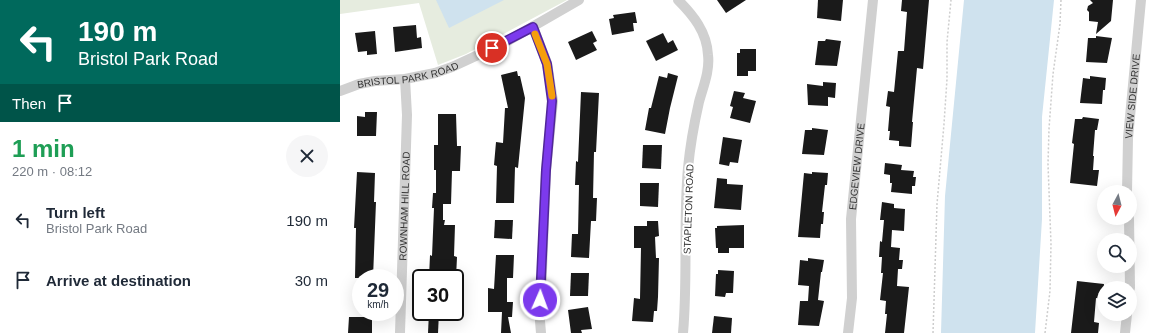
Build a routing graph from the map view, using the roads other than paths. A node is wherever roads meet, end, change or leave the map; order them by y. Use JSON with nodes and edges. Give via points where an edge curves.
{"nodes":[{"id":1,"x":579,"y":0,"type":"edge"},
{"id":2,"x":678,"y":0,"type":"edge"},
{"id":3,"x":873,"y":0,"type":"edge"},
{"id":4,"x":1141,"y":0,"type":"edge"},
{"id":5,"x":533,"y":27,"type":"junction"},
{"id":6,"x":405,"y":80,"type":"junction"},
{"id":7,"x":340,"y":90,"type":"edge"},
{"id":8,"x":1127,"y":185,"type":"edge"},
{"id":9,"x":1129,"y":225,"type":"edge"},
{"id":10,"x":1130,"y":281,"type":"edge"},
{"id":11,"x":1126,"y":321,"type":"edge"},
{"id":12,"x":400,"y":333,"type":"edge"},
{"id":13,"x":542,"y":333,"type":"edge"},
{"id":14,"x":683,"y":333,"type":"edge"},
{"id":15,"x":848,"y":333,"type":"edge"},
{"id":16,"x":1125,"y":333,"type":"edge"}],
"edges":[{"from":1,"to":5,"type":"street","name":"BRISTOL PARK ROAD"},
{"from":2,"to":14,"type":"street","name":"STAPLETON ROAD","via":[[690,12],[704,34],[708,58],[688,167],[686,302]]},
{"from":3,"to":15,"type":"street","name":"EDGEVIEW DRIVE","via":[[851,219],[852,298]]},
{"from":4,"to":8,"type":"street","name":"VIEW SIDE DRIVE","via":[[1128,138]]},
{"from":5,"to":6,"type":"street","name":"BRISTOL PARK ROAD","via":[[452,67]]},
{"from":5,"to":13,"type":"street","via":[[547,64],[552,101],[546,170],[540,320]]},
{"from":6,"to":7,"type":"street","name":"BRISTOL PARK ROAD","via":[[375,81]]},
{"from":6,"to":12,"type":"street","name":"ROWNHAM HILL ROAD","via":[[407,115]]},
{"from":9,"to":10,"type":"street"},
{"from":11,"to":16,"type":"street"}]}
